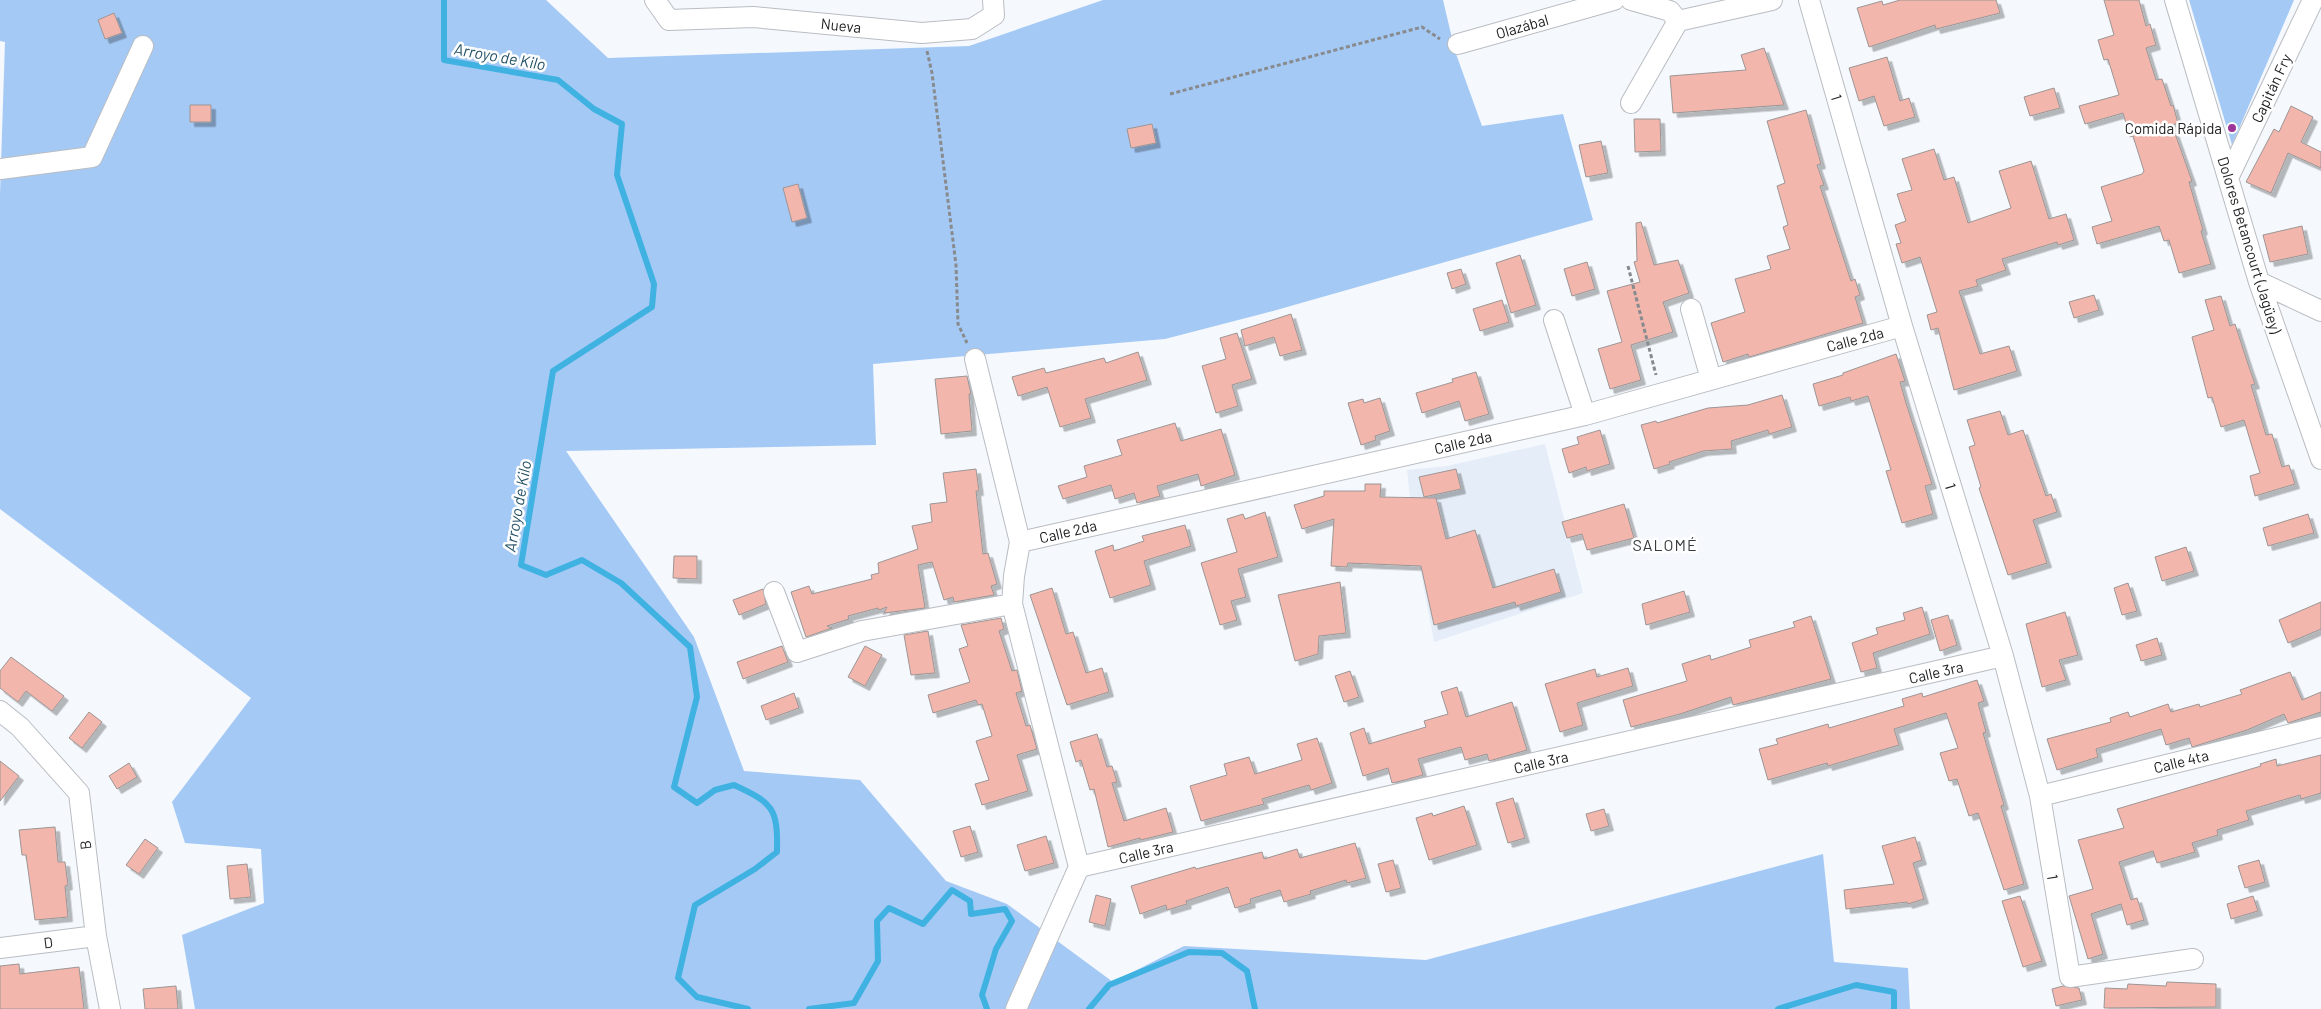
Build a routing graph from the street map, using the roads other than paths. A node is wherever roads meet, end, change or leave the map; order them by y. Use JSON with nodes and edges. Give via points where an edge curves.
{"nodes":[{"id":1,"x":655,"y":0,"type":"edge"},
{"id":2,"x":993,"y":0,"type":"edge"},
{"id":3,"x":1614,"y":0,"type":"edge"},
{"id":4,"x":1631,"y":0,"type":"edge"},
{"id":5,"x":1772,"y":0,"type":"edge"},
{"id":6,"x":1809,"y":0,"type":"edge"},
{"id":7,"x":2175,"y":0,"type":"edge"},
{"id":8,"x":2313,"y":0,"type":"edge"},
{"id":9,"x":753,"y":8,"type":"edge"},
{"id":10,"x":1678,"y":21,"type":"junction"},
{"id":11,"x":1458,"y":44,"type":"road end"},
{"id":12,"x":143,"y":46,"type":"dead end"},
{"id":13,"x":1631,"y":103,"type":"dead end"},
{"id":14,"x":0,"y":169,"type":"edge"},
{"id":15,"x":2229,"y":176,"type":"junction"},
{"id":16,"x":2260,"y":282,"type":"junction"},
{"id":17,"x":1691,"y":309,"type":"dead end"},
{"id":18,"x":2321,"y":311,"type":"edge"},
{"id":19,"x":1554,"y":320,"type":"dead end"},
{"id":20,"x":1902,"y":326,"type":"junction"},
{"id":21,"x":975,"y":360,"type":"road end"},
{"id":22,"x":1711,"y":379,"type":"junction"},
{"id":23,"x":1585,"y":414,"type":"junction"},
{"id":24,"x":2321,"y":459,"type":"edge"},
{"id":25,"x":1020,"y":542,"type":"junction"},
{"id":26,"x":774,"y":592,"type":"dead end"},
{"id":27,"x":1012,"y":604,"type":"junction"},
{"id":28,"x":2003,"y":656,"type":"junction"},
{"id":29,"x":0,"y":711,"type":"edge"},
{"id":30,"x":2321,"y":727,"type":"edge"},
{"id":31,"x":2040,"y":796,"type":"junction"},
{"id":32,"x":1079,"y":867,"type":"junction"},
{"id":33,"x":96,"y":936,"type":"junction"},
{"id":34,"x":0,"y":948,"type":"edge"},
{"id":35,"x":2193,"y":959,"type":"dead end"},
{"id":36,"x":110,"y":1009,"type":"edge"},
{"id":37,"x":1016,"y":1009,"type":"edge"}],
"edges":[{"from":1,"to":9,"type":"street","name":"Nueva","via":[[669,20]]},
{"from":2,"to":9,"type":"street","name":"Nueva","via":[[994,15],[972,29],[922,33]]},
{"from":3,"to":11,"type":"street","name":"Olazábal"},
{"from":4,"to":10,"type":"street","via":[[1670,11]]},
{"from":5,"to":10,"type":"street"},
{"from":6,"to":20,"type":"street","name":"1"},
{"from":7,"to":15,"type":"street","name":"Dolores Betancourt (Jagüey)"},
{"from":8,"to":15,"type":"street","name":"Capitán Fry"},
{"from":10,"to":13,"type":"street"},
{"from":12,"to":14,"type":"street","via":[[92,157]]},
{"from":15,"to":16,"type":"street","name":"Dolores Betancourt (Jagüey)"},
{"from":16,"to":18,"type":"street"},
{"from":16,"to":24,"type":"street","name":"Dolores Betancourt (Jagüey)"},
{"from":17,"to":22,"type":"street"},
{"from":19,"to":23,"type":"street"},
{"from":20,"to":22,"type":"street","name":"Calle 2da"},
{"from":20,"to":28,"type":"street","name":"1"},
{"from":21,"to":25,"type":"street"},
{"from":22,"to":23,"type":"street","name":"Calle 2da"},
{"from":23,"to":25,"type":"street","name":"Calle 2da"},
{"from":25,"to":27,"type":"street"},
{"from":26,"to":27,"type":"street","via":[[797,652],[862,631]]},
{"from":27,"to":32,"type":"street"},
{"from":28,"to":31,"type":"street","name":"1"},
{"from":28,"to":32,"type":"street","name":"Calle 3ra"},
{"from":29,"to":33,"type":"street","name":"B","via":[[20,727],[79,793]]},
{"from":30,"to":31,"type":"street","name":"Calle 4ta"},
{"from":31,"to":35,"type":"street","name":"1","via":[[2070,977]]},
{"from":32,"to":37,"type":"street"},
{"from":33,"to":34,"type":"street","name":"D"},
{"from":33,"to":36,"type":"street","name":"B"}]}
